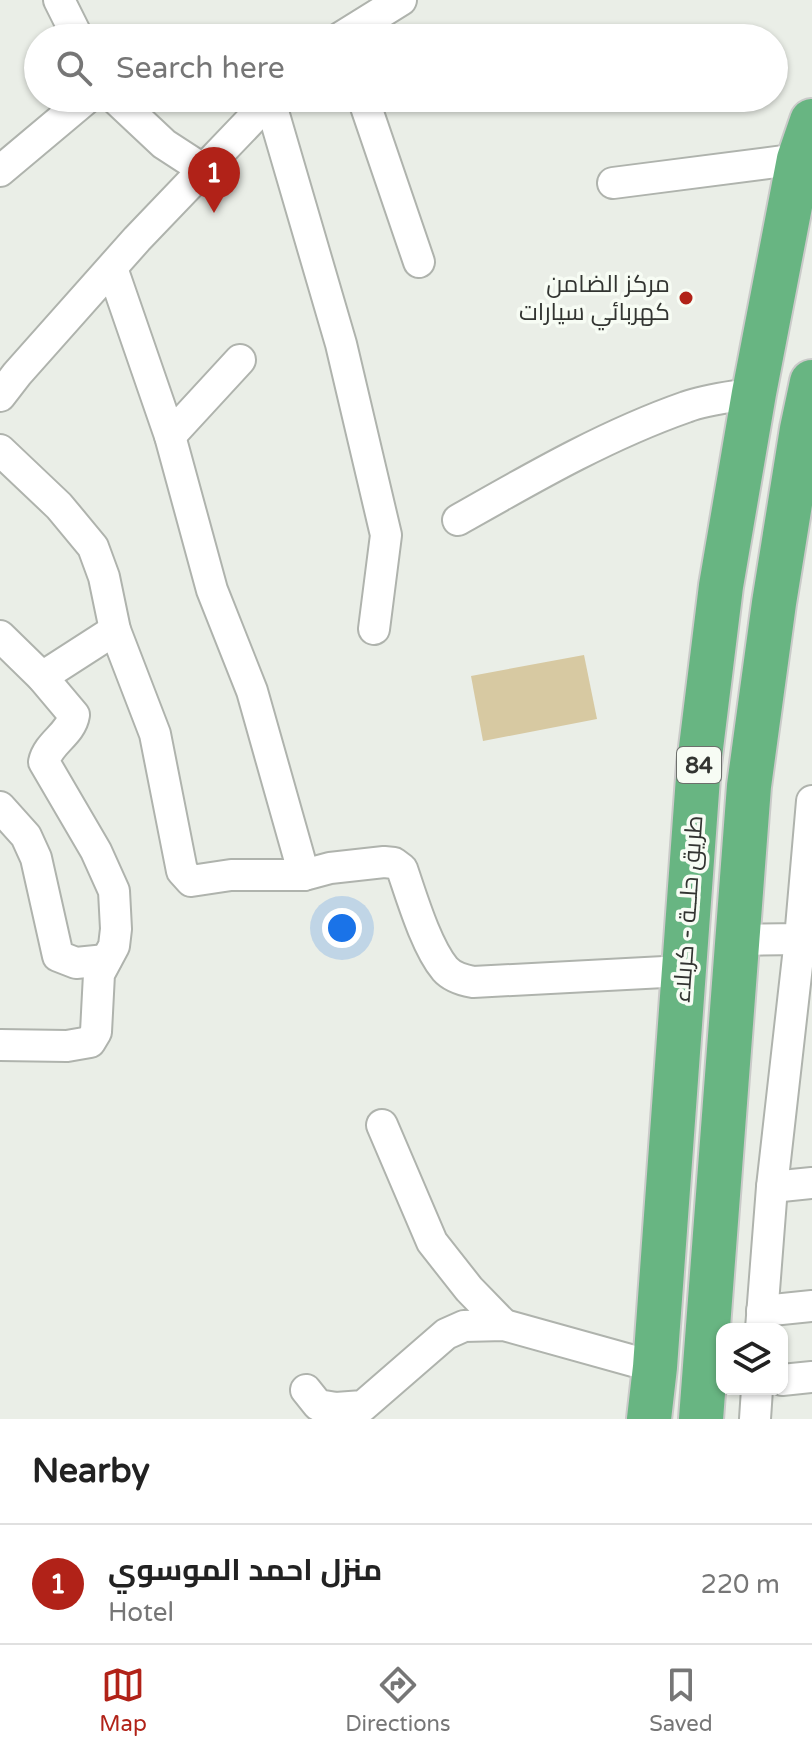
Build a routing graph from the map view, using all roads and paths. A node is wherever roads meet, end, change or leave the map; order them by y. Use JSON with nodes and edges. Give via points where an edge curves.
{"nodes":[{"id":1,"x":59,"y":0,"type":"edge"},
{"id":2,"x":393,"y":2,"type":"edge"},
{"id":3,"x":71,"y":24,"type":"edge"},
{"id":4,"x":360,"y":24,"type":"edge"},
{"id":5,"x":70,"y":112,"type":"edge"},
{"id":6,"x":130,"y":112,"type":"edge"},
{"id":7,"x":259,"y":112,"type":"edge"},
{"id":8,"x":275,"y":112,"type":"edge"},
{"id":9,"x":368,"y":112,"type":"edge"},
{"id":10,"x":806,"y":140,"type":"edge"},
{"id":11,"x":204,"y":170,"type":"junction"},
{"id":12,"x":0,"y":171,"type":"edge"},
{"id":13,"x":613,"y":183,"type":"dead end"},
{"id":14,"x":419,"y":262,"type":"dead end"},
{"id":15,"x":112,"y":268,"type":"junction"},
{"id":16,"x":240,"y":360,"type":"dead end"},
{"id":17,"x":812,"y":382,"type":"edge"},
{"id":18,"x":754,"y":393,"type":"junction"},
{"id":19,"x":0,"y":396,"type":"edge"},
{"id":20,"x":170,"y":436,"type":"junction"},
{"id":21,"x":0,"y":450,"type":"edge"},
{"id":22,"x":458,"y":520,"type":"dead end"},
{"id":23,"x":374,"y":629,"type":"dead end"},
{"id":24,"x":115,"y":630,"type":"junction"},
{"id":25,"x":0,"y":636,"type":"edge"},
{"id":26,"x":42,"y":677,"type":"junction"},
{"id":27,"x":812,"y":801,"type":"edge"},
{"id":28,"x":0,"y":807,"type":"edge"},
{"id":29,"x":304,"y":875,"type":"junction"},
{"id":30,"x":806,"y":938,"type":"edge"},
{"id":31,"x":737,"y":940,"type":"junction"},
{"id":32,"x":106,"y":960,"type":"junction"},
{"id":33,"x":683,"y":971,"type":"junction"},
{"id":34,"x":0,"y":1045,"type":"edge"},
{"id":35,"x":382,"y":1125,"type":"dead end"},
{"id":36,"x":812,"y":1183,"type":"edge"},
{"id":37,"x":772,"y":1187,"type":"junction"},
{"id":38,"x":812,"y":1306,"type":"edge"},
{"id":39,"x":761,"y":1320,"type":"edge"},
{"id":40,"x":504,"y":1325,"type":"junction"},
{"id":41,"x":655,"y":1367,"type":"junction"},
{"id":42,"x":812,"y":1377,"type":"edge"},
{"id":43,"x":788,"y":1379,"type":"edge"},
{"id":44,"x":306,"y":1390,"type":"dead end"},
{"id":45,"x":757,"y":1395,"type":"edge"},
{"id":46,"x":649,"y":1419,"type":"edge"},
{"id":47,"x":701,"y":1419,"type":"edge"},
{"id":48,"x":755,"y":1419,"type":"edge"}],
"edges":[{"from":1,"to":3,"type":"street"},
{"from":2,"to":4,"type":"street"},
{"from":5,"to":12,"type":"street"},
{"from":6,"to":11,"type":"street","via":[[164,144]]},
{"from":7,"to":11,"type":"street"},
{"from":8,"to":23,"type":"street","via":[[341,344],[386,535]]},
{"from":9,"to":14,"type":"street"},
{"from":10,"to":13,"type":"street"},
{"from":10,"to":18,"type":"highway","name":"طريق حلــة - كربلاء","number":"84"},
{"from":11,"to":15,"type":"street"},
{"from":15,"to":19,"type":"street"},
{"from":15,"to":20,"type":"street"},
{"from":16,"to":20,"type":"street"},
{"from":17,"to":31,"type":"highway","number":"84","via":[[753,755]]},
{"from":18,"to":22,"type":"street","via":[[689,406],[609,439]]},
{"from":18,"to":33,"type":"highway","name":"طريق حلــة - كربلاء","number":"84","via":[[721,586],[699,764]]},
{"from":20,"to":29,"type":"street","via":[[212,590],[252,691]]},
{"from":21,"to":24,"type":"street","via":[[93,547]]},
{"from":24,"to":26,"type":"street"},
{"from":24,"to":29,"type":"street","via":[[155,734],[182,871],[191,881]]},
{"from":25,"to":26,"type":"street"},
{"from":26,"to":32,"type":"street","via":[[74,715],[44,762],[114,891],[115,938]]},
{"from":27,"to":30,"type":"street"},
{"from":28,"to":32,"type":"street","via":[[26,836],[36,858],[58,956],[76,963]]},
{"from":29,"to":33,"type":"street","via":[[394,863],[402,869],[432,947],[446,970],[459,979]]},
{"from":30,"to":31,"type":"street"},
{"from":30,"to":37,"type":"street"},
{"from":31,"to":47,"type":"highway","number":"84"},
{"from":32,"to":34,"type":"street","via":[[99,974],[96,1032],[90,1042]]},
{"from":33,"to":41,"type":"highway","name":"طريق حلــة - كربلاء","number":"84"},
{"from":35,"to":40,"type":"street","via":[[432,1242]]},
{"from":36,"to":37,"type":"street"},
{"from":37,"to":39,"type":"street"},
{"from":38,"to":39,"type":"street"},
{"from":40,"to":41,"type":"street"},
{"from":40,"to":44,"type":"street","via":[[464,1326],[446,1334],[363,1406],[318,1405]]},
{"from":41,"to":46,"type":"highway","name":"طريق حلــة - كربلاء","number":"84"},
{"from":42,"to":43,"type":"street"},
{"from":45,"to":48,"type":"street"}]}
